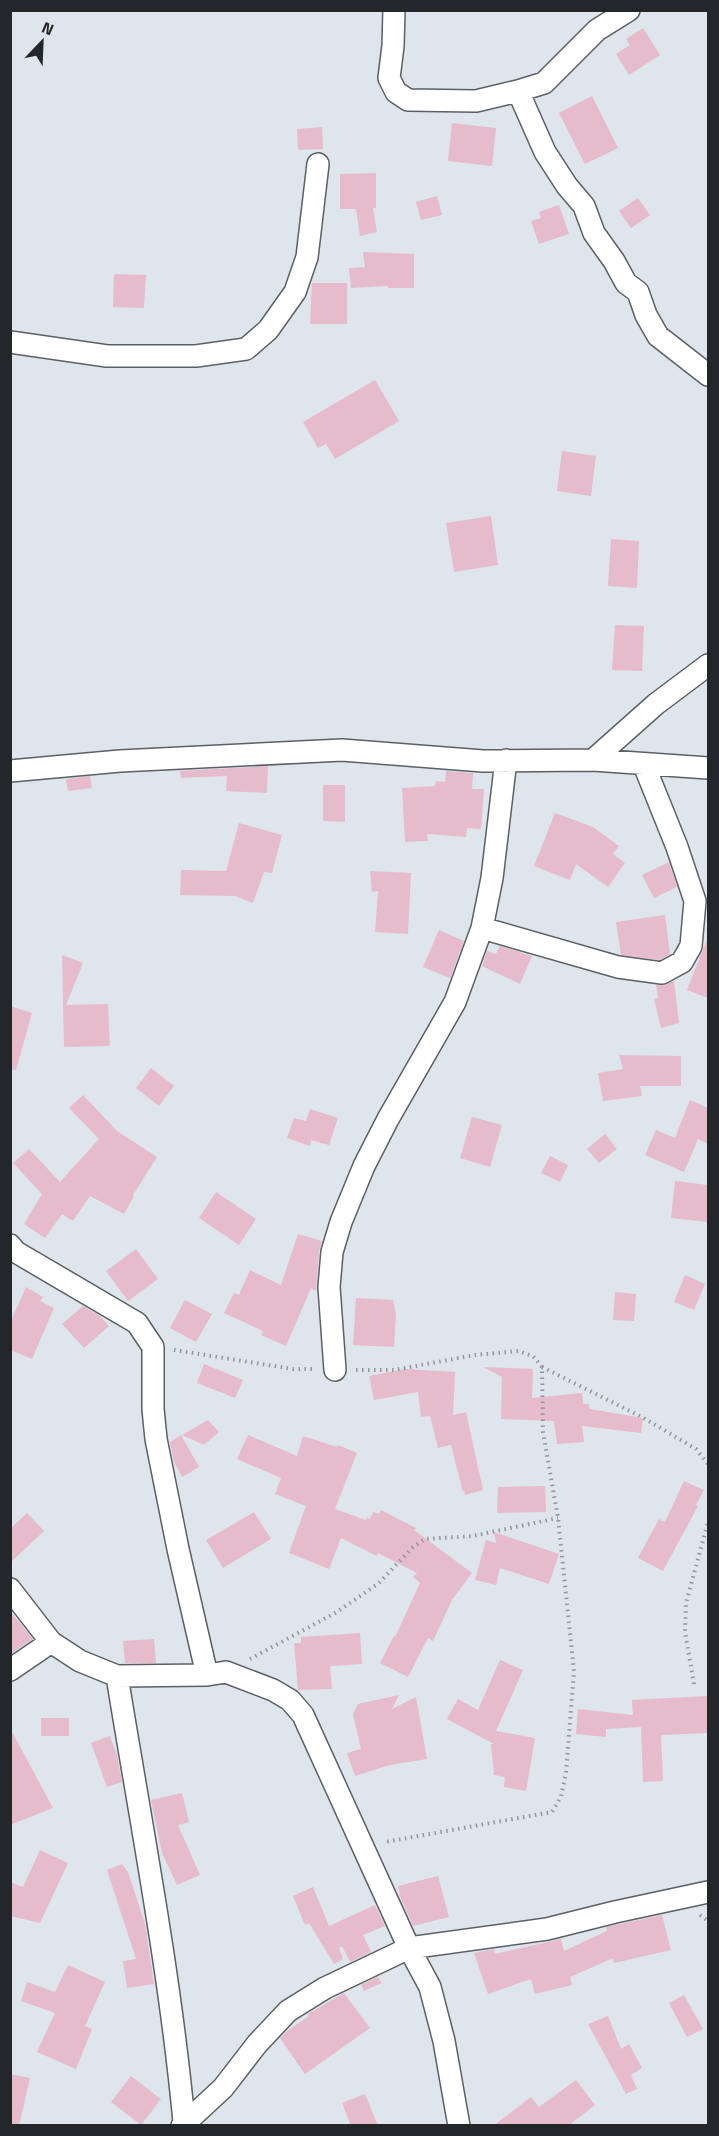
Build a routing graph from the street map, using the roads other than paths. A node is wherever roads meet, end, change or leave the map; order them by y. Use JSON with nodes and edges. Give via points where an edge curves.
{"nodes":[{"id":1,"x":394,"y":10,"type":"edge"},
{"id":2,"x":629,"y":10,"type":"edge"},
{"id":3,"x":518,"y":92,"type":"junction"},
{"id":4,"x":318,"y":164,"type":"dead end"},
{"id":5,"x":10,"y":342,"type":"edge"},
{"id":6,"x":708,"y":375,"type":"edge"},
{"id":7,"x":708,"y":665,"type":"edge"},
{"id":8,"x":506,"y":760,"type":"junction"},
{"id":9,"x":593,"y":760,"type":"junction"},
{"id":10,"x":644,"y":765,"type":"junction"},
{"id":11,"x":708,"y":768,"type":"edge"},
{"id":12,"x":10,"y":771,"type":"edge"},
{"id":13,"x":482,"y":928,"type":"junction"},
{"id":14,"x":10,"y":1245,"type":"edge"},
{"id":15,"x":335,"y":1370,"type":"road end"},
{"id":16,"x":10,"y":1589,"type":"edge"},
{"id":17,"x":51,"y":1642,"type":"junction"},
{"id":18,"x":10,"y":1670,"type":"edge"},
{"id":19,"x":217,"y":1674,"type":"junction"},
{"id":20,"x":117,"y":1676,"type":"junction"},
{"id":21,"x":708,"y":1892,"type":"edge"},
{"id":22,"x":408,"y":1948,"type":"junction"},
{"id":23,"x":183,"y":2124,"type":"edge"},
{"id":24,"x":459,"y":2126,"type":"edge"}],
"edges":[{"from":1,"to":3,"type":"street","via":[[389,78],[396,92],[408,100],[476,101]]},
{"from":2,"to":3,"type":"street","via":[[597,30],[544,83]]},
{"from":3,"to":6,"type":"street","via":[[546,152],[584,206],[594,233],[626,284],[638,292],[658,336]]},
{"from":4,"to":5,"type":"street","via":[[307,257],[295,292],[268,330],[246,348],[196,356],[107,356]]},
{"from":7,"to":9,"type":"street"},
{"from":8,"to":9,"type":"street"},
{"from":8,"to":12,"type":"street","via":[[342,750],[120,761]]},
{"from":8,"to":13,"type":"street"},
{"from":9,"to":10,"type":"street"},
{"from":10,"to":11,"type":"street"},
{"from":10,"to":13,"type":"street","via":[[695,902],[691,946],[682,962],[662,973],[618,967]]},
{"from":13,"to":15,"type":"street","via":[[455,1002],[388,1119],[341,1222],[332,1252],[329,1287]]},
{"from":14,"to":19,"type":"street","via":[[137,1323],[153,1347],[156,1438],[178,1549]]},
{"from":16,"to":17,"type":"street"},
{"from":17,"to":18,"type":"street"},
{"from":17,"to":20,"type":"street","via":[[80,1661]]},
{"from":19,"to":20,"type":"street"},
{"from":19,"to":22,"type":"street","via":[[273,1690],[290,1700],[303,1715]]},
{"from":20,"to":23,"type":"street","via":[[162,1935],[178,2049]]},
{"from":21,"to":22,"type":"street","via":[[547,1929]]},
{"from":22,"to":23,"type":"street","via":[[325,1988],[288,2011],[256,2044],[223,2088]]},
{"from":22,"to":24,"type":"street","via":[[430,1987]]}]}
